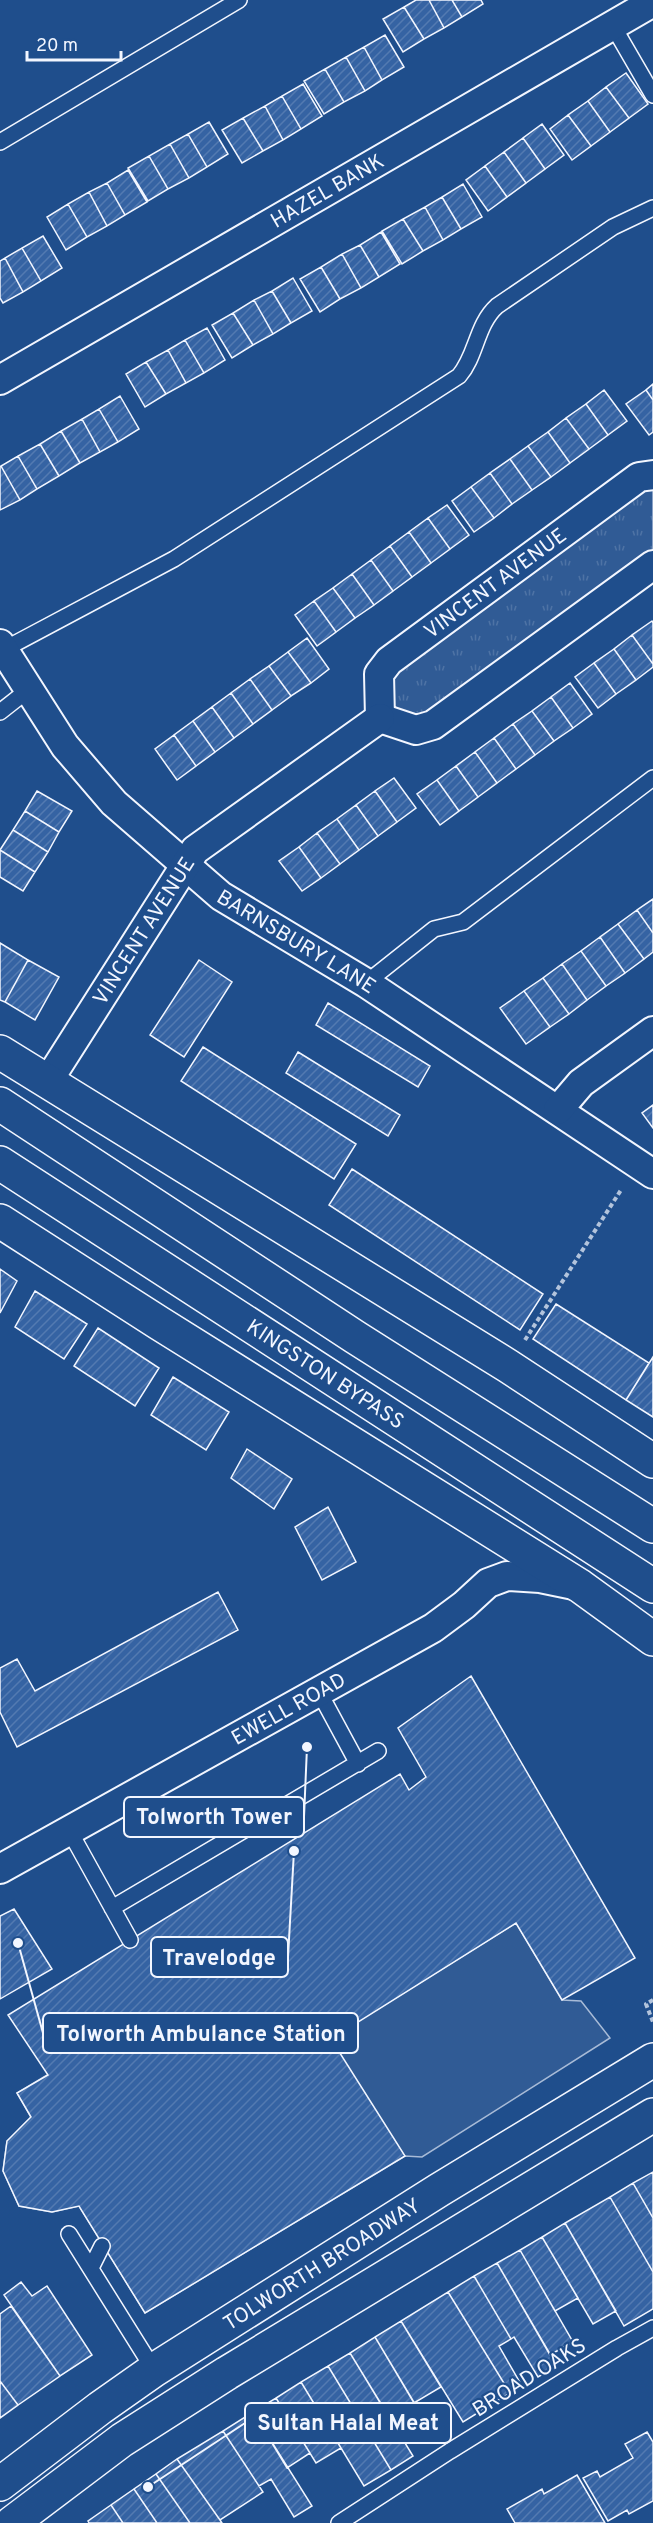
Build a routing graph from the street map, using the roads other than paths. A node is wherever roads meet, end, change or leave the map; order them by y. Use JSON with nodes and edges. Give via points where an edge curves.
{"nodes":[{"id":1,"x":239,"y":0,"type":"edge"},
{"id":2,"x":653,"y":2,"type":"edge"},
{"id":3,"x":613,"y":26,"type":"junction"},
{"id":4,"x":653,"y":95,"type":"edge"},
{"id":5,"x":0,"y":142,"type":"edge"},
{"id":6,"x":653,"y":208,"type":"edge"},
{"id":7,"x":0,"y":380,"type":"edge"},
{"id":8,"x":653,"y":475,"type":"edge"},
{"id":9,"x":653,"y":565,"type":"edge"},
{"id":10,"x":1,"y":647,"type":"edge"},
{"id":11,"x":28,"y":690,"type":"junction"},
{"id":12,"x":0,"y":712,"type":"edge"},
{"id":13,"x":380,"y":718,"type":"junction"},
{"id":14,"x":653,"y":778,"type":"edge"},
{"id":15,"x":184,"y":864,"type":"junction"},
{"id":16,"x":366,"y":983,"type":"junction"},
{"id":17,"x":653,"y":1031,"type":"edge"},
{"id":18,"x":0,"y":1052,"type":"edge"},
{"id":19,"x":48,"y":1081,"type":"junction"},
{"id":20,"x":0,"y":1104,"type":"edge"},
{"id":21,"x":558,"y":1110,"type":"junction"},
{"id":22,"x":0,"y":1163,"type":"edge"},
{"id":23,"x":645,"y":1169,"type":"edge"},
{"id":24,"x":0,"y":1221,"type":"edge"},
{"id":25,"x":653,"y":1461,"type":"edge"},
{"id":26,"x":653,"y":1526,"type":"edge"},
{"id":27,"x":580,"y":1586,"type":"junction"},
{"id":28,"x":653,"y":1586,"type":"edge"},
{"id":29,"x":653,"y":1639,"type":"edge"},
{"id":30,"x":318,"y":1690,"type":"junction"},
{"id":31,"x":378,"y":1752,"type":"dead end"},
{"id":32,"x":358,"y":1764,"type":"junction"},
{"id":33,"x":69,"y":1830,"type":"junction"},
{"id":34,"x":4,"y":1858,"type":"edge"},
{"id":35,"x":112,"y":1908,"type":"junction"},
{"id":36,"x":130,"y":1940,"type":"dead end"},
{"id":37,"x":653,"y":2060,"type":"edge"},
{"id":38,"x":653,"y":2115,"type":"edge"},
{"id":39,"x":69,"y":2234,"type":"dead end"},
{"id":40,"x":102,"y":2246,"type":"dead end"},
{"id":41,"x":91,"y":2268,"type":"junction"},
{"id":42,"x":653,"y":2328,"type":"edge"},
{"id":43,"x":154,"y":2370,"type":"junction"},
{"id":44,"x":0,"y":2484,"type":"edge"},
{"id":45,"x":12,"y":2523,"type":"edge"},
{"id":46,"x":339,"y":2523,"type":"edge"}],
"edges":[{"from":1,"to":5,"type":"lane"},
{"from":2,"to":3,"type":"street","name":"HAZEL BANK"},
{"from":3,"to":4,"type":"lane"},
{"from":3,"to":7,"type":"street","name":"HAZEL BANK"},
{"from":6,"to":10,"type":"lane","via":[[613,227],[497,306],[489,314],[468,366],[459,376],[174,559]]},
{"from":8,"to":13,"type":"street","name":"VINCENT AVENUE","via":[[639,477],[389,661],[379,674]]},
{"from":9,"to":13,"type":"street","via":[[434,725],[416,730]]},
{"from":10,"to":11,"type":"street","name":"BARNSBURY LANE"},
{"from":11,"to":12,"type":"lane"},
{"from":11,"to":15,"type":"street","name":"BARNSBURY LANE","via":[[65,746],[114,803]]},
{"from":13,"to":15,"type":"street","name":"VINCENT AVENUE","via":[[195,850]]},
{"from":14,"to":16,"type":"lane","via":[[463,922],[434,929]]},
{"from":15,"to":16,"type":"street","name":"BARNSBURY LANE","via":[[221,896]]},
{"from":15,"to":19,"type":"street","name":"VINCENT AVENUE"},
{"from":16,"to":21,"type":"street","name":"BARNSBURY LANE"},
{"from":17,"to":21,"type":"street","via":[[581,1083]]},
{"from":18,"to":19,"type":"main road"},
{"from":19,"to":25,"type":"main road","via":[[508,1366]]},
{"from":20,"to":26,"type":"main road","via":[[355,1337]]},
{"from":21,"to":23,"type":"street","name":"BARNSBURY LANE"},
{"from":22,"to":28,"type":"main road","name":"KINGSTON BYPASS"},
{"from":24,"to":27,"type":"main road"},
{"from":27,"to":29,"type":"main road"},
{"from":27,"to":30,"type":"street","name":"EWELL ROAD","via":[[507,1576],[488,1583],[433,1628]]},
{"from":30,"to":32,"type":"lane"},
{"from":30,"to":33,"type":"street","name":"EWELL ROAD"},
{"from":31,"to":32,"type":"lane"},
{"from":32,"to":35,"type":"lane"},
{"from":33,"to":34,"type":"street","name":"EWELL ROAD"},
{"from":33,"to":35,"type":"lane"},
{"from":35,"to":36,"type":"lane"},
{"from":37,"to":43,"type":"main road","name":"TOLWORTH BROADWAY"},
{"from":38,"to":45,"type":"main road","name":"TOLWORTH BROADWAY","via":[[226,2373],[122,2440]]},
{"from":39,"to":41,"type":"lane"},
{"from":40,"to":41,"type":"lane"},
{"from":41,"to":43,"type":"lane"},
{"from":42,"to":46,"type":"lane","name":"BROAD OAKS"},
{"from":43,"to":44,"type":"main road","name":"TOLWORTH BROADWAY"}]}
